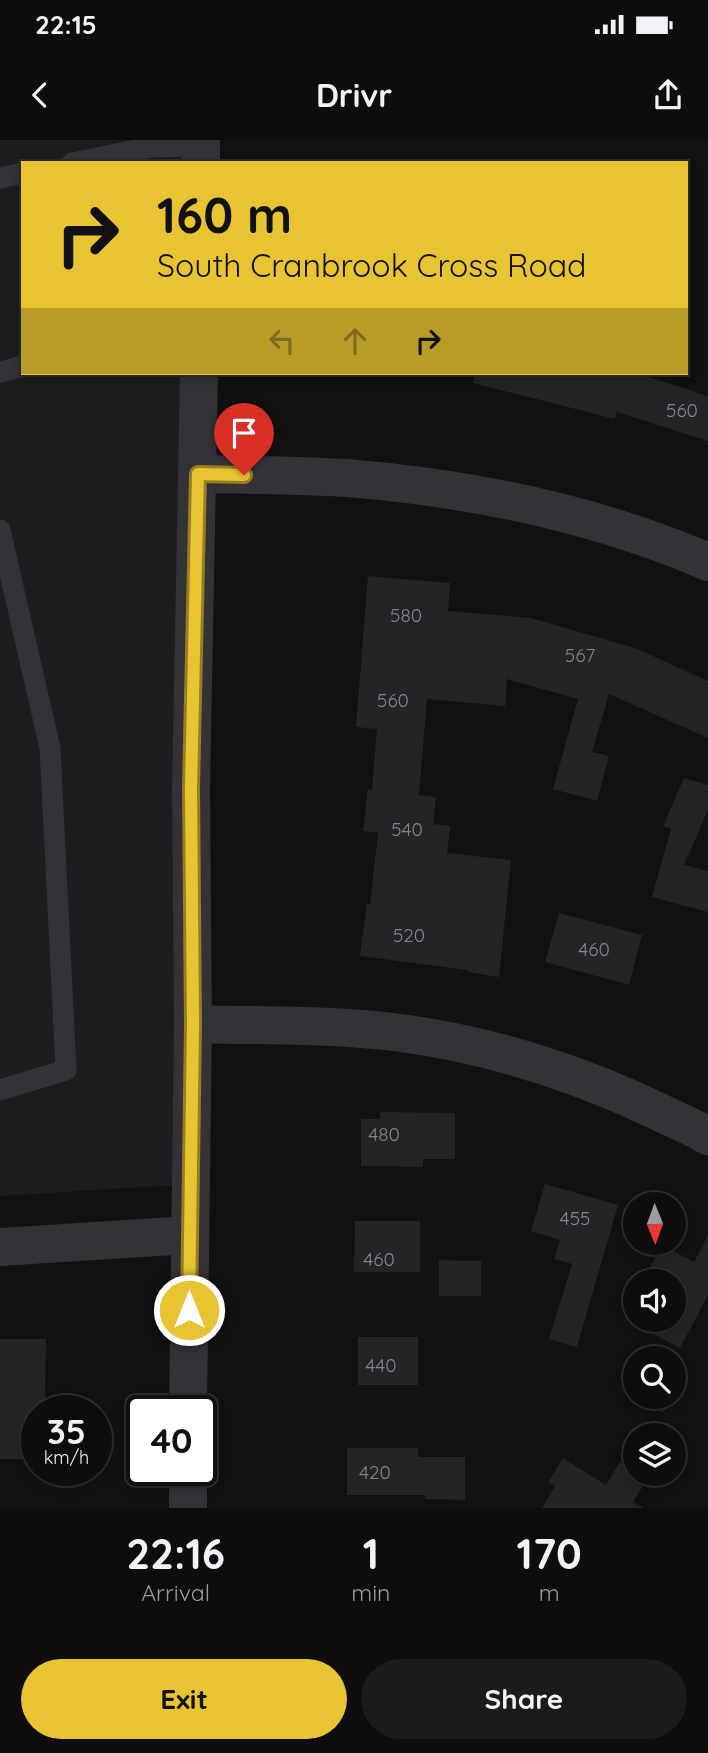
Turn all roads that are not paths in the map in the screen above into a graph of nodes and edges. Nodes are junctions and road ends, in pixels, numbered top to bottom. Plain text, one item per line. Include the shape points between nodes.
1 (201, 150) edge
2 (82, 161) edge
3 (21, 173) edge
4 (0, 178) edge
5 (21, 367) edge
6 (0, 372) edge
7 (199, 375) edge
8 (198, 474) junction
9 (0, 530) edge
10 (708, 562) edge
11 (193, 1024) junction
12 (0, 1090) edge
13 (708, 1136) edge
14 (189, 1236) junction
15 (0, 1247) edge
16 (188, 1395) edge
17 (188, 1486) edge
18 (188, 1508) edge

1 - 2 lane via 151,147
3 - 4 lane
5 - 6 lane
7 - 8 street
8 - 10 street via 345,478 443,489 593,521
8 - 11 street via 191,788
9 - 12 lane via 50,748 66,1070
11 - 13 street via 344,1028 456,1043 575,1075
11 - 14 street
14 - 15 street
14 - 16 street
17 - 18 street

